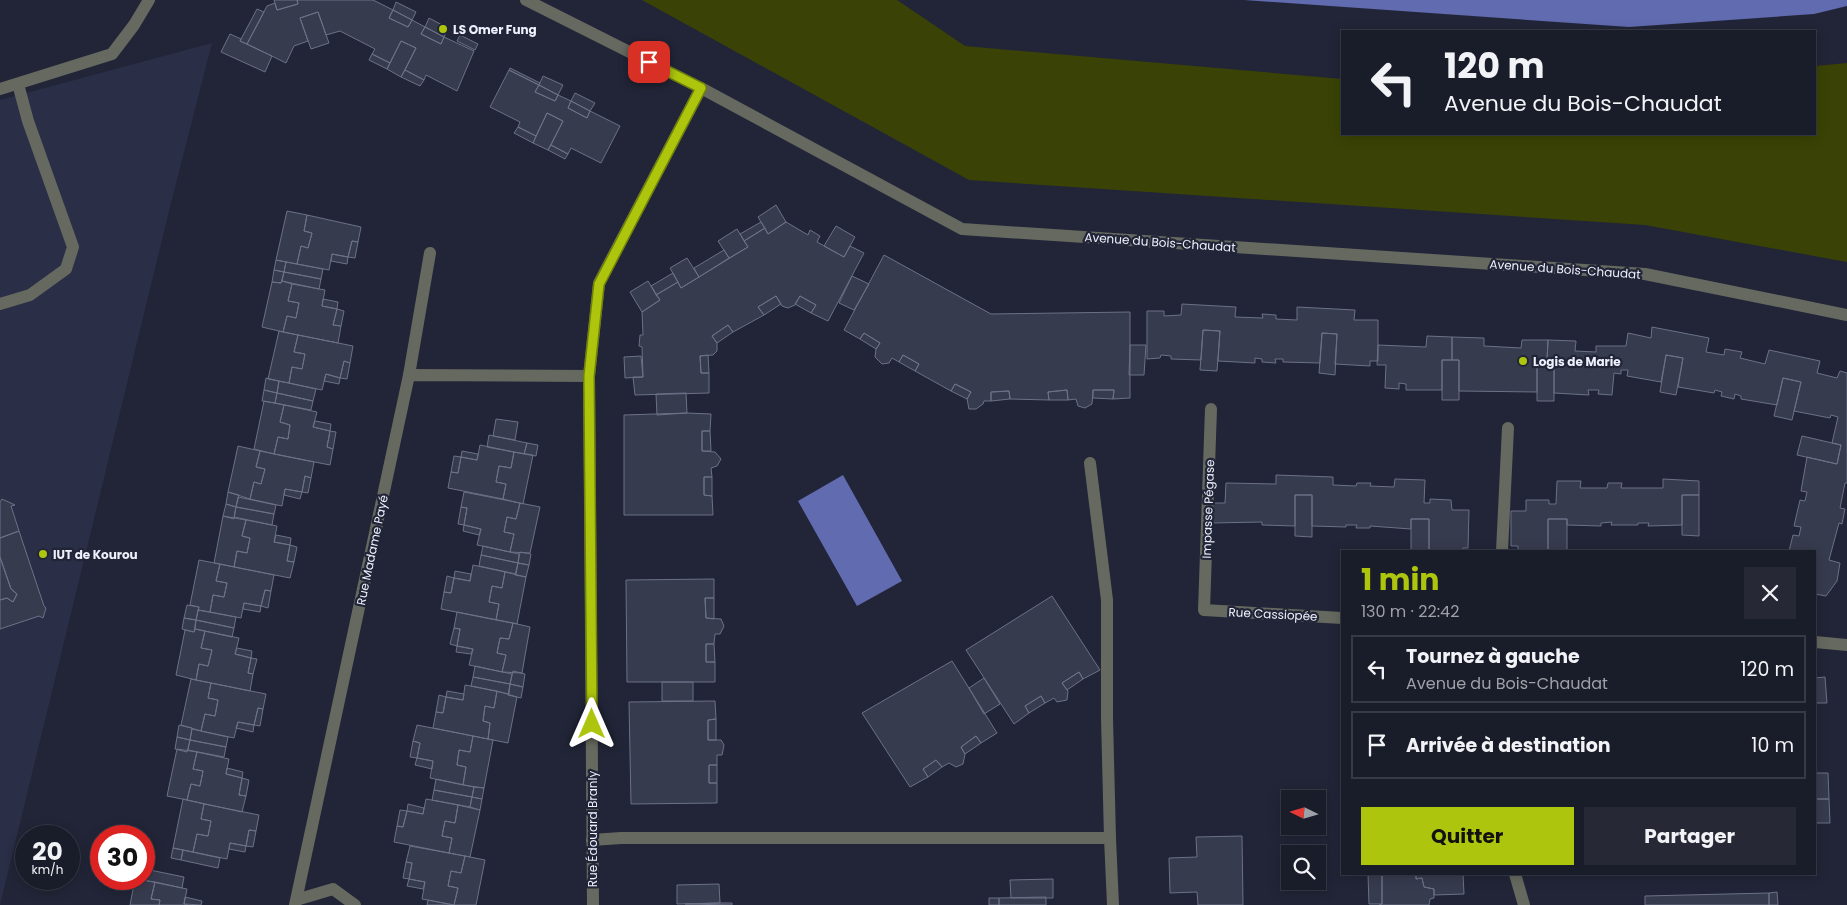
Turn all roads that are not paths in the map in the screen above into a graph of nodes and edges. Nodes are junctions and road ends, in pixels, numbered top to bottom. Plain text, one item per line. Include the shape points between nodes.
1 (149, 0) edge
2 (526, 0) edge
3 (18, 84) junction
4 (701, 88) junction
5 (0, 89) edge
6 (430, 253) dead end
7 (0, 304) edge
8 (1847, 314) edge
9 (409, 375) junction
10 (589, 376) junction
11 (1211, 409) dead end
12 (1508, 428) dead end
13 (1090, 463) dead end
14 (1502, 550) edge
15 (1204, 610) joint
16 (1341, 618) edge
17 (1816, 642) edge
18 (1847, 645) edge
19 (1110, 838) junction
20 (592, 840) junction
21 (1515, 875) edge
22 (295, 902) edge
23 (355, 905) edge
24 (593, 905) edge
25 (1113, 905) edge
26 (1524, 905) edge

1 - 3 street via 112,54
2 - 4 street, Avenue du Bois-Chaudat
3 - 5 street
3 - 7 street via 72,247 66,269 30,295
4 - 8 street, Avenue du Bois-Chaudat via 962,228 1646,274
4 - 10 street, Rue Édouard Branly via 599,284
6 - 9 street, Rue Madame Payé
9 - 10 street
9 - 22 street, Rue Madame Payé
10 - 20 street, Rue Édouard Branly
11 - 15 street, Impasse Pégase
12 - 14 street
13 - 19 street via 1107,600
15 - 16 street, Rue Cassiopée
17 - 18 street
19 - 20 street
19 - 25 street
20 - 24 street, Rue Édouard Branly
21 - 26 street
22 - 23 street, Rue Madame Payé via 333,889

